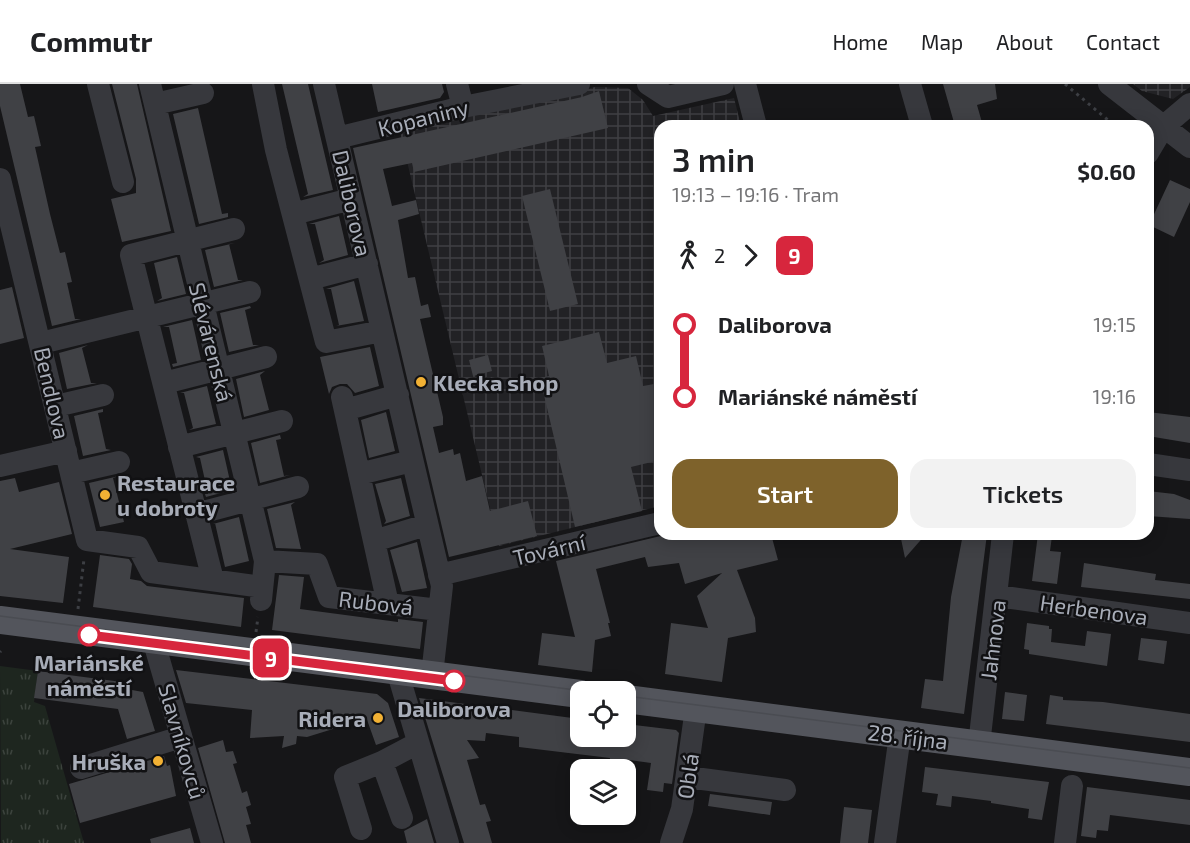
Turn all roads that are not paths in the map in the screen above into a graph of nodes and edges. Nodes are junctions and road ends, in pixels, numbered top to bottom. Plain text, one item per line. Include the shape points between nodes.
1 (99, 84) edge
2 (263, 84) edge
3 (324, 84) edge
4 (457, 84) edge
5 (579, 84) edge
6 (648, 84) edge
7 (723, 84) edge
8 (745, 84) edge
9 (910, 84) edge
10 (1109, 84) edge
11 (203, 93) dead end
12 (152, 94) edge
13 (1190, 104) edge
14 (463, 107) junction
15 (754, 120) edge
16 (920, 120) edge
17 (1164, 126) junction
18 (337, 138) junction
19 (1154, 143) edge
20 (1190, 147) edge
21 (0, 178) edge
22 (123, 182) dead end
23 (351, 198) junction
24 (293, 214) junction
25 (234, 229) dead end
26 (187, 241) junction
27 (367, 264) junction
28 (310, 279) junction
29 (250, 292) dead end
30 (203, 304) junction
31 (147, 317) junction
32 (382, 331) junction
33 (41, 343) junction
34 (267, 357) dead end
35 (219, 369) junction
36 (164, 383) junction
37 (103, 395) dead end
38 (398, 395) junction
39 (56, 406) junction
40 (282, 421) dead end
41 (235, 434) junction
42 (179, 447) junction
43 (412, 461) junction
44 (69, 462) junction
45 (119, 462) dead end
46 (1154, 465) edge
47 (0, 466) edge
48 (1190, 470) edge
49 (359, 474) junction
50 (298, 487) dead end
51 (250, 500) junction
52 (196, 514) junction
53 (654, 524) edge
54 (426, 525) junction
55 (1002, 540) edge
56 (374, 541) junction
57 (265, 561) junction
58 (439, 575) junction
59 (213, 580) junction
60 (997, 596) junction
61 (388, 604) junction
62 (439, 610) junction
63 (0, 620) edge
64 (1190, 623) edge
65 (153, 639) junction
66 (397, 670) junction
67 (432, 675) junction
68 (570, 693) edge
69 (636, 700) edge
70 (696, 708) junction
71 (900, 735) junction
72 (181, 737) junction
73 (418, 743) junction
74 (979, 745) junction
75 (382, 762) junction
76 (81, 768) dead end
77 (1190, 772) edge
78 (687, 777) junction
79 (1072, 786) dead end
80 (785, 790) dead end
81 (402, 818) dead end
82 (361, 829) dead end
83 (212, 843) edge
84 (448, 843) edge
85 (671, 843) edge
86 (885, 843) edge
87 (1065, 843) edge

1 - 22 street
2 - 24 street
3 - 18 street, Daliborova
4 - 14 street
5 - 14 street, Kopaniny
6 - 7 street via 668,97
8 - 15 street
9 - 16 street
10 - 17 street
11 - 12 street
12 - 26 street, Slévárenská
13 - 17 street
14 - 18 street, Kopaniny
17 - 19 street
17 - 20 street
18 - 23 street, Daliborova
21 - 33 street, Bendlova
23 - 24 street
23 - 27 street, Daliborova
24 - 28 street
25 - 26 street
26 - 30 street, Slévárenská
26 - 31 street via 131,255
27 - 28 street
27 - 32 street, Daliborova
28 - 32 street via 326,342
29 - 30 street
30 - 31 street
30 - 35 street, Slévárenská
31 - 33 street
31 - 36 street
32 - 38 street, Daliborova
33 - 39 street, Bendlova
34 - 35 street
35 - 36 street
35 - 41 street, Slévárenská
36 - 42 street
37 - 39 street
38 - 43 street, Daliborova
38 - 49 street via 344,404
39 - 44 street, Bendlova
40 - 41 street
41 - 42 street
41 - 51 street, Slévárenská
42 - 52 street
43 - 49 street
43 - 54 street, Daliborova
44 - 45 street
44 - 47 street
44 - 59 street, Bendlova via 87,540 138,547 152,572
46 - 48 street
49 - 56 street
50 - 51 street
51 - 52 street
51 - 57 street, Slévárenská
52 - 59 street
53 - 58 street, Tovární
54 - 56 street
54 - 58 street, Daliborova
55 - 60 street, Jahnova
56 - 61 street
57 - 59 street, Slévárenská via 261,594
57 - 61 street, Rubová via 317,564 329,597
58 - 62 street, Daliborova
60 - 64 street, Herbenova
60 - 74 street, Jahnova
61 - 62 street, Rubová
62 - 67 street, Daliborova
63 - 65 main road
65 - 66 main road
65 - 72 street, Slavníkovců
66 - 67 main road
66 - 73 street
67 - 68 main road
69 - 70 main road, 28. října
70 - 71 main road, 28. října
70 - 78 street, Oblá
71 - 74 main road, 28. října
71 - 86 street
72 - 76 street
72 - 83 street, Slavníkovců
73 - 75 street
73 - 84 street
74 - 77 main road, 28. října
75 - 81 street
75 - 82 street via 345,777
78 - 80 street
78 - 85 street, Oblá
79 - 87 street

